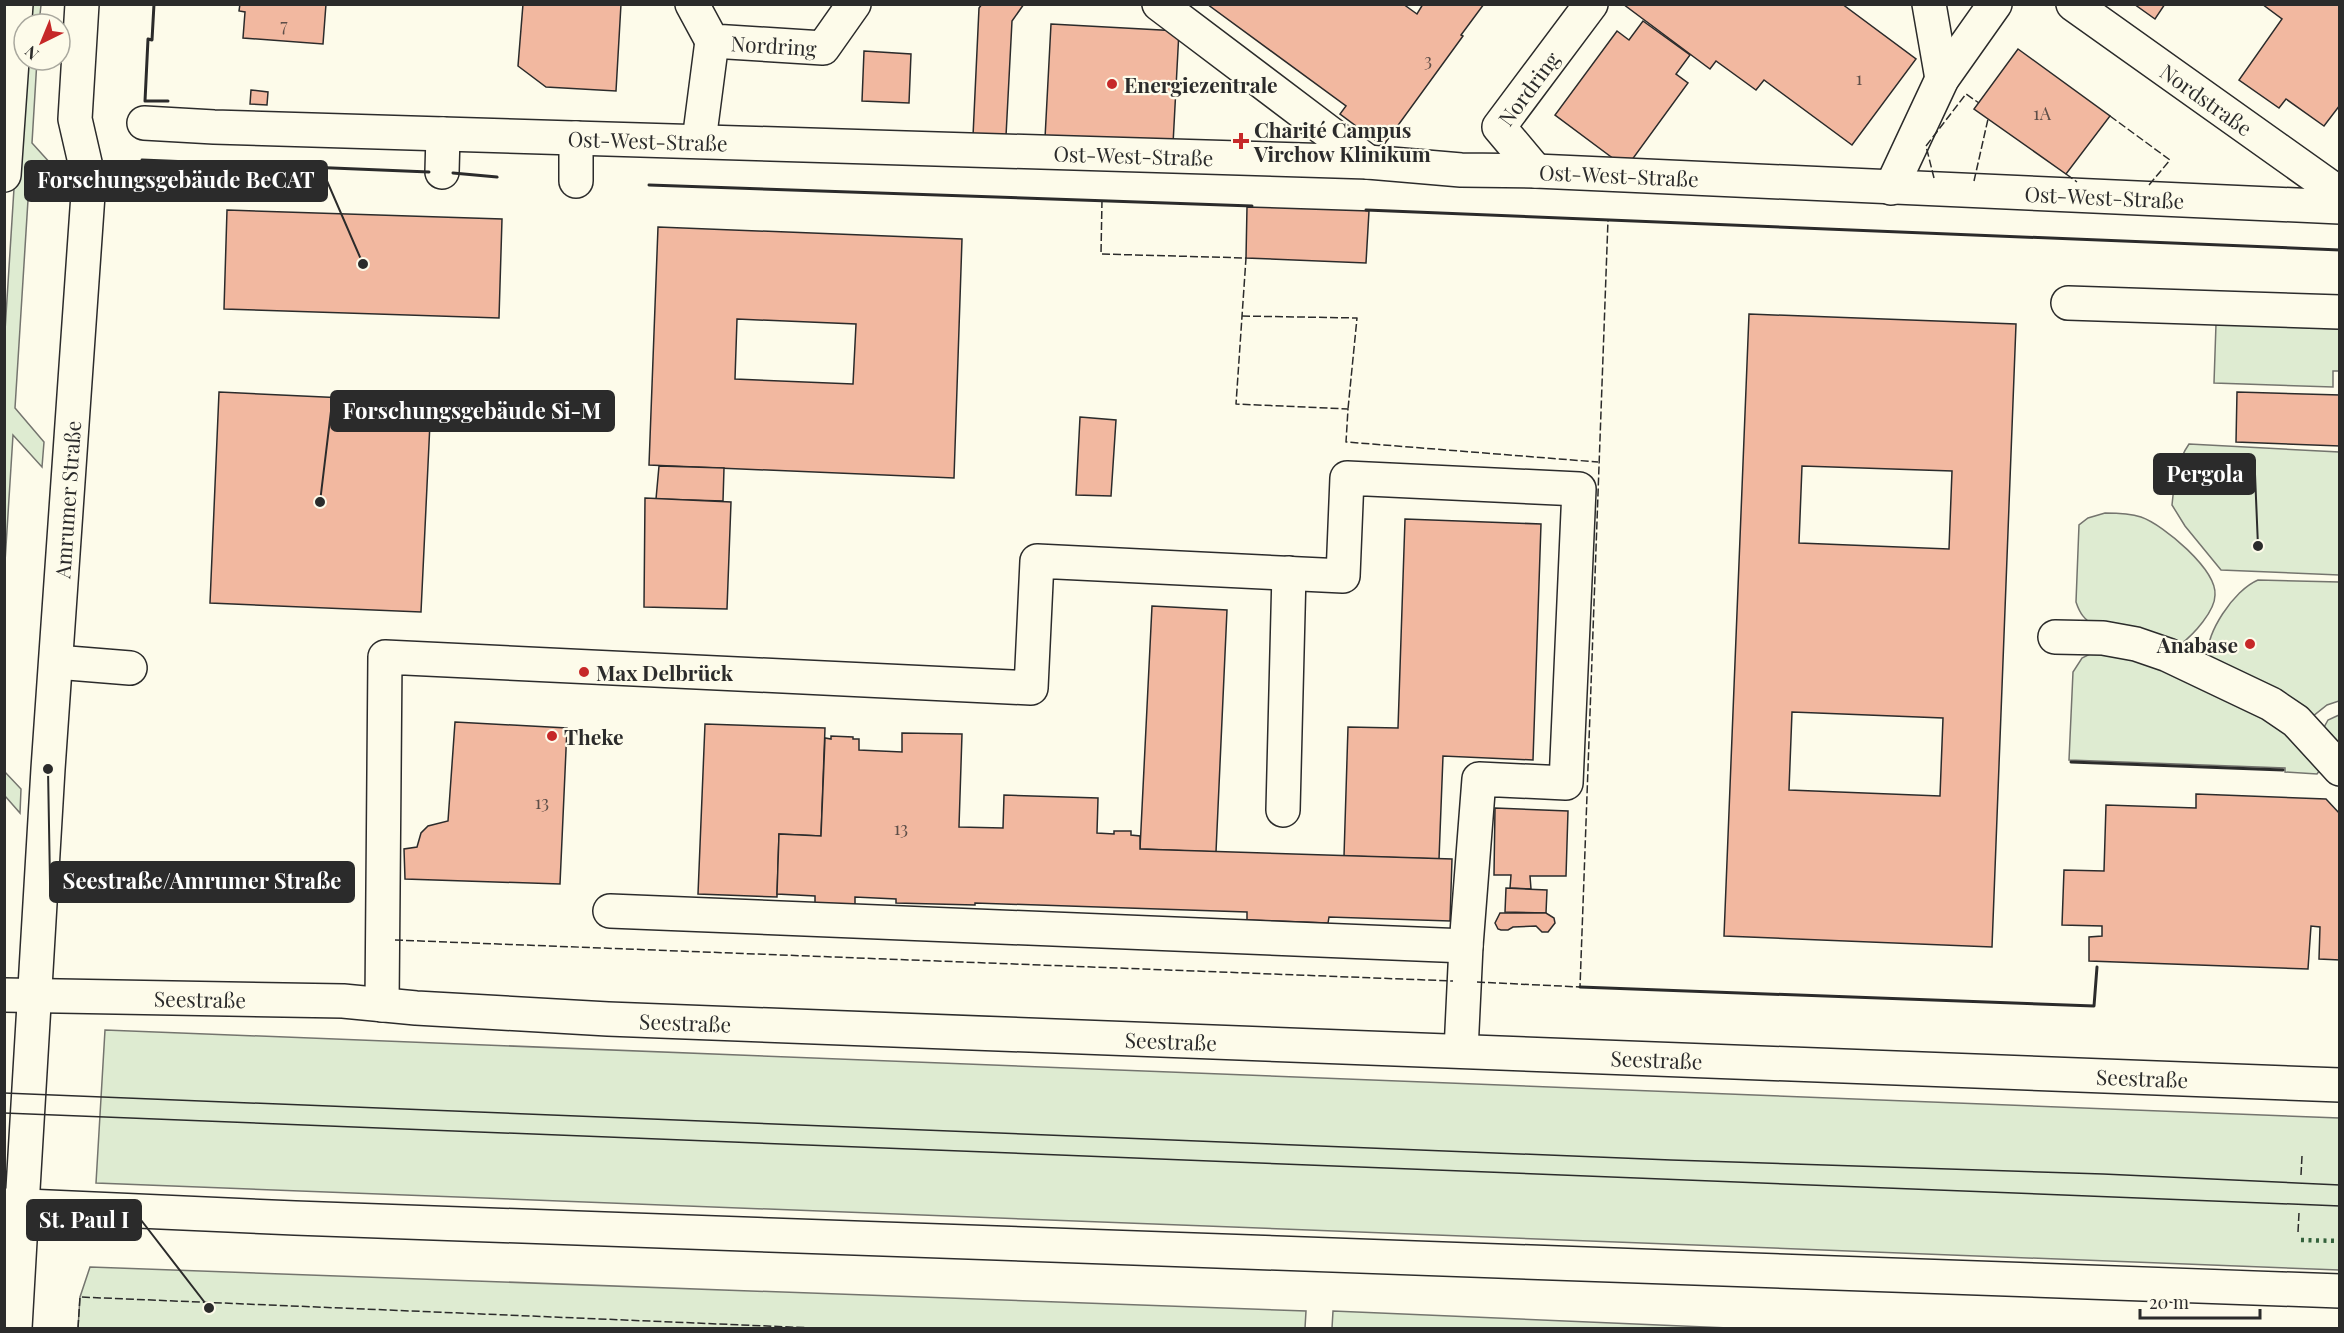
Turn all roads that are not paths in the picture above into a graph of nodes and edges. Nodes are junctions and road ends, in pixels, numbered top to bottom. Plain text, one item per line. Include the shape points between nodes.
1 (16, 4) edge
2 (82, 4) edge
3 (692, 4) edge
4 (854, 4) edge
5 (1159, 4) edge
6 (1591, 4) edge
7 (1929, 4) edge
8 (1995, 4) edge
9 (2073, 4) edge
10 (712, 41) junction
11 (1942, 79) junction
12 (144, 123) dead end
13 (1499, 127) junction
14 (443, 134) junction
15 (576, 138) junction
16 (699, 141) junction
17 (1368, 162) junction
18 (1461, 170) junction
19 (1536, 171) junction
20 (442, 172) dead end
21 (4, 176) edge
22 (576, 180) dead end
23 (1891, 188) junction
24 (2340, 194) edge
25 (2340, 207) edge
26 (2068, 303) dead end
27 (2340, 312) edge
28 (1289, 573) junction
29 (2055, 637) dead end
30 (56, 662) junction
31 (130, 668) dead end
32 (2340, 769) edge
33 (1283, 810) dead end
34 (610, 911) dead end
35 (1466, 946) junction
36 (20, 995) edge
37 (382, 1005) junction
38 (1461, 1051) junction
39 (2340, 1085) edge
40 (13, 1205) edge
41 (2340, 1291) edge
42 (15, 1329) edge

1 - 21 main road
2 - 30 main road, Amrumer Straße via 75,119 89,180
3 - 10 main road, Nordring
4 - 10 main road, Nordring via 823,48
5 - 17 main road
6 - 13 main road, Nordring
7 - 11 main road
8 - 11 main road
9 - 24 main road, Nordstraße
10 - 16 main road
11 - 23 main road
12 - 14 main road, Ost-West-Straße
13 - 18 main road
13 - 19 main road, Nordring
14 - 15 main road, Ost-West-Straße
14 - 20 main road
15 - 16 main road, Ost-West-Straße
15 - 22 main road
16 - 17 main road, Ost-West-Straße
17 - 18 main road, Ost-West-Straße
18 - 19 main road, Ost-West-Straße
19 - 23 main road, Ost-West-Straße
23 - 25 main road, Ost-West-Straße
26 - 27 main road
28 - 33 main road
28 - 35 main road via 1343,576 1347,478 1579,489 1566,783 1479,779
28 - 37 main road via 1037,561 1031,687 385,657
29 - 32 main road via 2103,638 2168,655 2271,704 2296,721
30 - 31 main road
30 - 36 main road, Amrumer Straße
34 - 35 main road
35 - 38 main road
36 - 37 main road, Seestraße
36 - 40 main road, Amrumer Straße
37 - 38 main road, Seestraße via 608,1019
38 - 39 main road, Seestraße
40 - 41 main road
40 - 42 main road, Amrumer Straße

